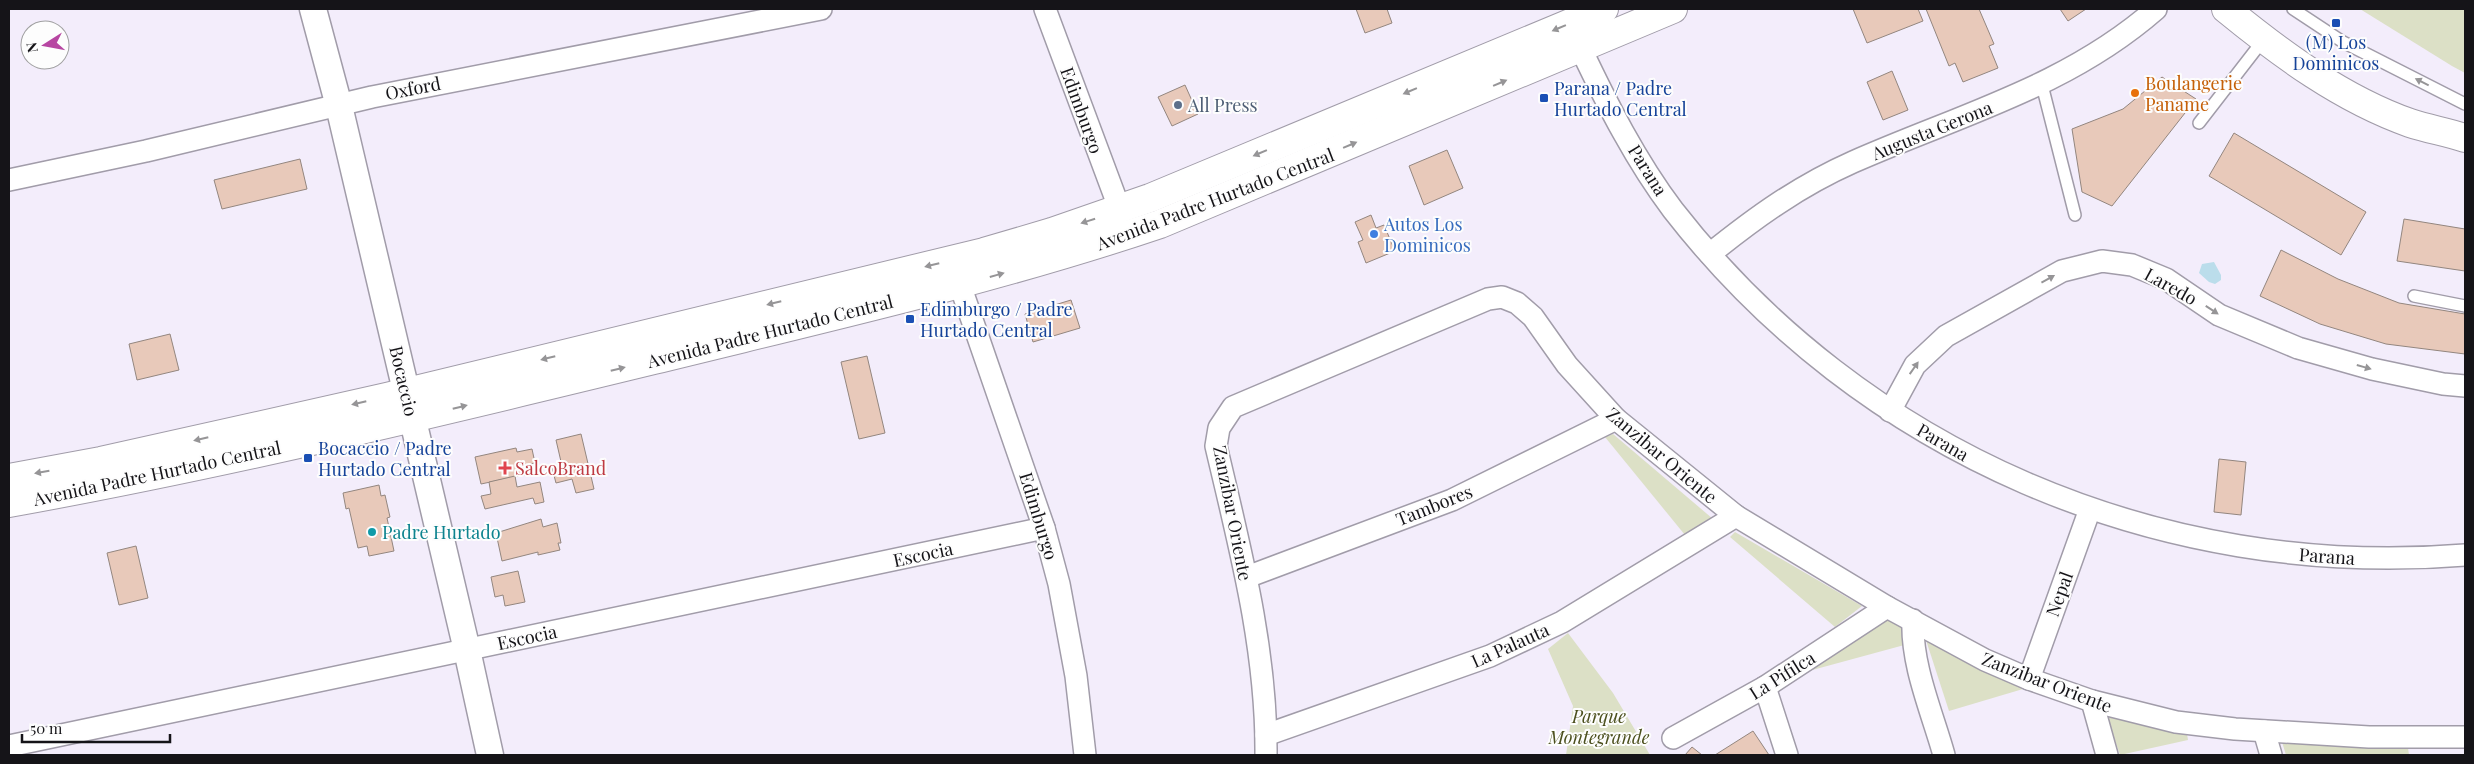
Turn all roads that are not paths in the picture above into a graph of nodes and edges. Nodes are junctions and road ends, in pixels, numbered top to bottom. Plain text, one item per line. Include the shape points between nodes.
1 (313, 9) edge
2 (821, 9) edge
3 (1045, 9) edge
4 (1604, 9) edge
5 (1673, 9) edge
6 (2156, 9) edge
7 (2226, 9) edge
8 (2294, 9) edge
9 (2264, 40) junction
10 (1581, 49) junction
11 (2042, 85) junction
12 (2465, 104) edge
13 (339, 106) junction
14 (2199, 123) dead end
15 (2462, 135) edge
16 (9, 180) edge
17 (1120, 210) junction
18 (2075, 215) dead end
19 (1710, 254) junction
20 (960, 285) junction
21 (2414, 296) dead end
22 (2465, 306) edge
23 (2465, 386) edge
24 (407, 392) junction
25 (1890, 410) junction
26 (413, 418) junction
27 (1616, 419) junction
28 (9, 478) edge
29 (9, 503) edge
30 (2090, 509) junction
31 (1736, 516) junction
32 (1044, 528) junction
33 (2465, 555) edge
34 (1247, 577) junction
35 (1887, 607) junction
36 (1913, 620) junction
37 (467, 650) junction
38 (2029, 679) junction
39 (1765, 687) junction
40 (2092, 701) junction
41 (2264, 731) junction
42 (2465, 737) edge
43 (1673, 738) dead end
44 (1266, 745) edge
45 (9, 746) edge
46 (2426, 747) edge
47 (490, 755) edge
48 (1085, 755) edge
49 (1787, 755) edge
50 (1944, 755) edge
51 (2107, 755) edge
52 (2271, 755) edge

1 - 13 street, Bocaccio
2 - 13 street, Oxford via 372,96
3 - 17 street, Edimburgo
4 -> 17 main road, Avenida Padre Hurtado Central
5 - 10 main road, Avenida Padre Hurtado Central
6 - 11 street, Augusta Gerona via 2110,46
7 - 9 main road
12 -> 8 lane via 2343,42
9 - 14 lane
9 - 15 main road via 2357,99 2410,122
10 - 19 street, Parana via 1643,165 1672,208
20 -> 10 main road, Avenida Padre Hurtado Central via 1160,224
11 - 18 lane
11 - 19 street, Augusta Gerona via 1852,163 1793,193 1761,213
13 - 16 street, Oxford
13 - 24 street, Bocaccio
17 -> 24 main road, Avenida Padre Hurtado Central via 984,252
19 - 25 street, Parana via 1806,348
26 -> 20 main road, Avenida Padre Hurtado Central
20 - 32 street, Edimburgo
21 - 22 lane
25 -> 23 street, Laredo via 1915,365 1946,336 2062,271 2102,261 2132,266 2166,280 2219,315 2298,348 2372,369
24 - 26 street, Bocaccio
24 -> 28 main road, Avenida Padre Hurtado Central via 101,461
25 - 30 street, Parana via 1967,456
26 - 29 main road, Avenida Padre Hurtado Central via 146,478
26 - 37 street, Bocaccio
27 - 31 street, Zanzibar Oriente
27 - 34 street, Tambores via 1452,500
27 - 34 street, Zanzibar Oriente via 1566,365 1533,317 1517,303 1502,297 1488,299 1359,353 1233,407 1219,428 1216,446
30 - 33 street, Parana via 2186,537 2284,554 2384,559
30 - 38 street, Nepal
31 - 35 street, Zanzibar Oriente
31 - 44 street, La Palauta via 1562,622 1498,653
32 - 37 street, Escocia
32 - 48 street, Edimburgo via 1059,584 1076,676
34 - 44 street, Zanzibar Oriente via 1259,654
35 - 36 street, Zanzibar Oriente
35 - 39 street, La Pifilca
36 - 38 street, Zanzibar Oriente via 1985,660
36 - 50 street via 1916,659
37 - 45 street, Escocia
37 - 47 street, Bocaccio
38 - 40 street, Zanzibar Oriente
39 - 43 street, La Pifilca
39 - 49 street
40 - 41 street, Zanzibar Oriente via 2176,722
40 - 51 street
41 - 46 street, Zanzibar Oriente
41 - 52 street
42 - 46 street, Zanzibar Oriente

